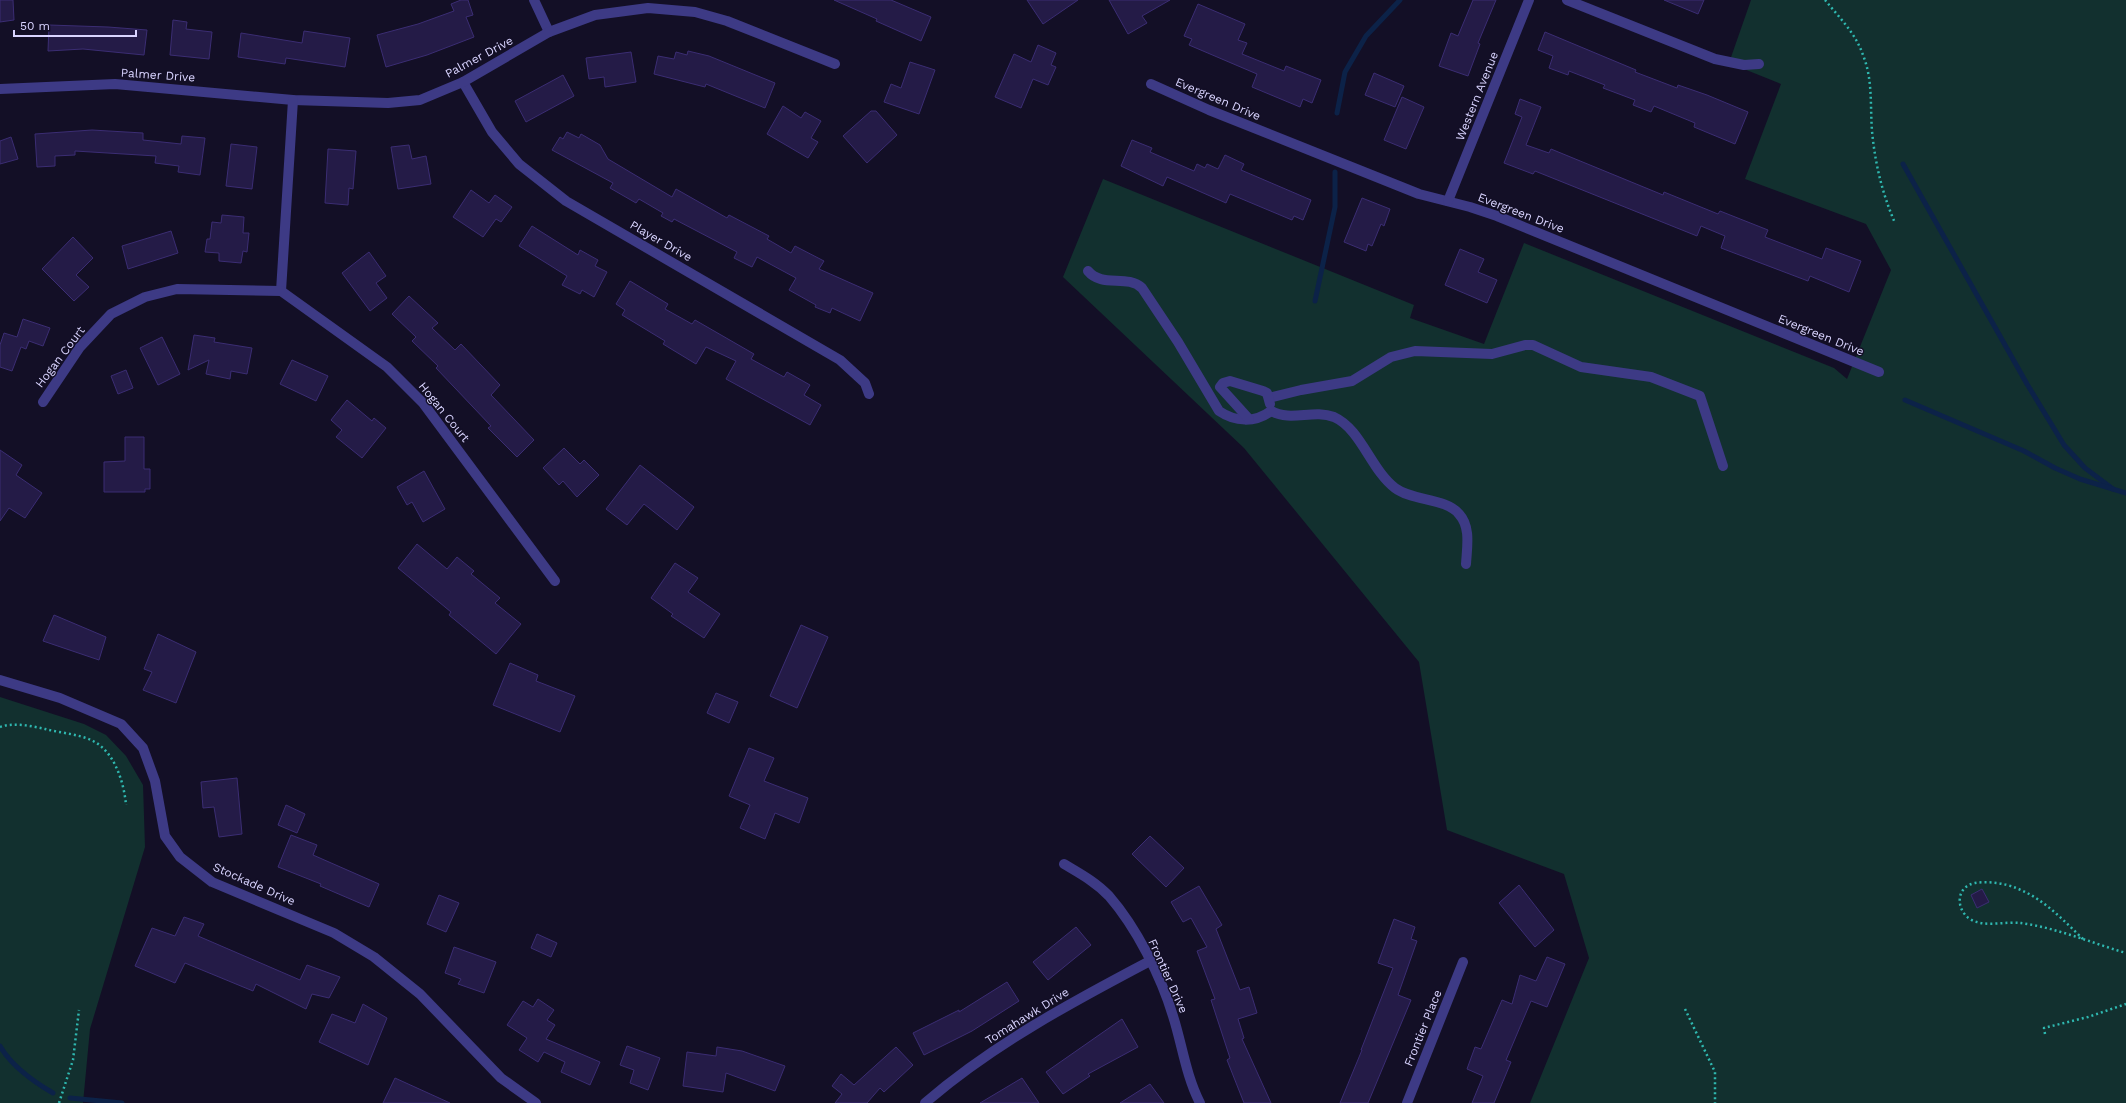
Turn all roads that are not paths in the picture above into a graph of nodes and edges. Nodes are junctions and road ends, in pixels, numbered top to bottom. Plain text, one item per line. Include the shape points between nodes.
1 (534, 0) edge
2 (1529, 0) edge
3 (1567, 0) edge
4 (549, 32) junction
5 (835, 64) dead end
6 (1759, 64) dead end
7 (464, 82) junction
8 (1151, 84) dead end
9 (0, 89) edge
10 (293, 100) junction
11 (1448, 201) junction
12 (1088, 271) dead end
13 (280, 291) junction
14 (1879, 372) dead end
15 (869, 394) dead end
16 (1269, 398) junction
17 (43, 402) dead end
18 (1271, 412) junction
19 (1250, 419) junction
20 (1723, 466) dead end
21 (1466, 564) dead end
22 (555, 581) dead end
23 (0, 680) edge
24 (1064, 864) dead end
25 (1150, 961) junction
26 (1463, 962) dead end
27 (536, 1103) edge
28 (925, 1103) edge
29 (1200, 1103) edge
30 (1407, 1103) edge

1 - 4 street
2 - 11 street, Western Avenue
3 - 6 street via 1715,59 1744,65
4 - 5 street, Palmer Drive via 595,15 648,8 695,12 727,21
4 - 7 street, Palmer Drive
7 - 10 street, Palmer Drive via 420,100 388,104
7 - 15 street, Player Drive via 492,132 519,164 566,201 840,360 864,383
8 - 11 street, Evergreen Drive via 1209,110 1419,194
9 - 10 street, Palmer Drive via 115,84
10 - 13 street
11 - 14 street, Evergreen Drive via 1497,216
12 - 19 street via 1096,278 1134,283 1142,288 1219,410 1234,418
13 - 17 street, Hogan Court via 177,289 145,297 111,314 80,347
13 - 22 street, Hogan Court via 387,367 423,403
16 - 18 street
16 - 19 street via 1264,390 1230,381 1223,383 1220,387
16 - 20 street via 1352,381 1391,357 1415,351 1492,354 1533,345 1581,367 1651,377 1700,396
18 - 19 street via 1257,420
18 - 21 street via 1283,416 1322,414 1340,420 1354,434 1376,468 1395,489 1458,512 1467,529
23 - 27 street, Stockade Drive via 60,698 122,724 143,748 155,781 165,836 180,857 212,882 334,933 374,957 420,994 501,1078
24 - 25 street, Frontier Drive via 1089,879 1108,895 1128,922
25 - 28 street, Tomahawk Drive via 1059,1010 949,1082
25 - 29 street, Frontier Drive via 1173,1015 1190,1078
26 - 30 street, Frontier Place

